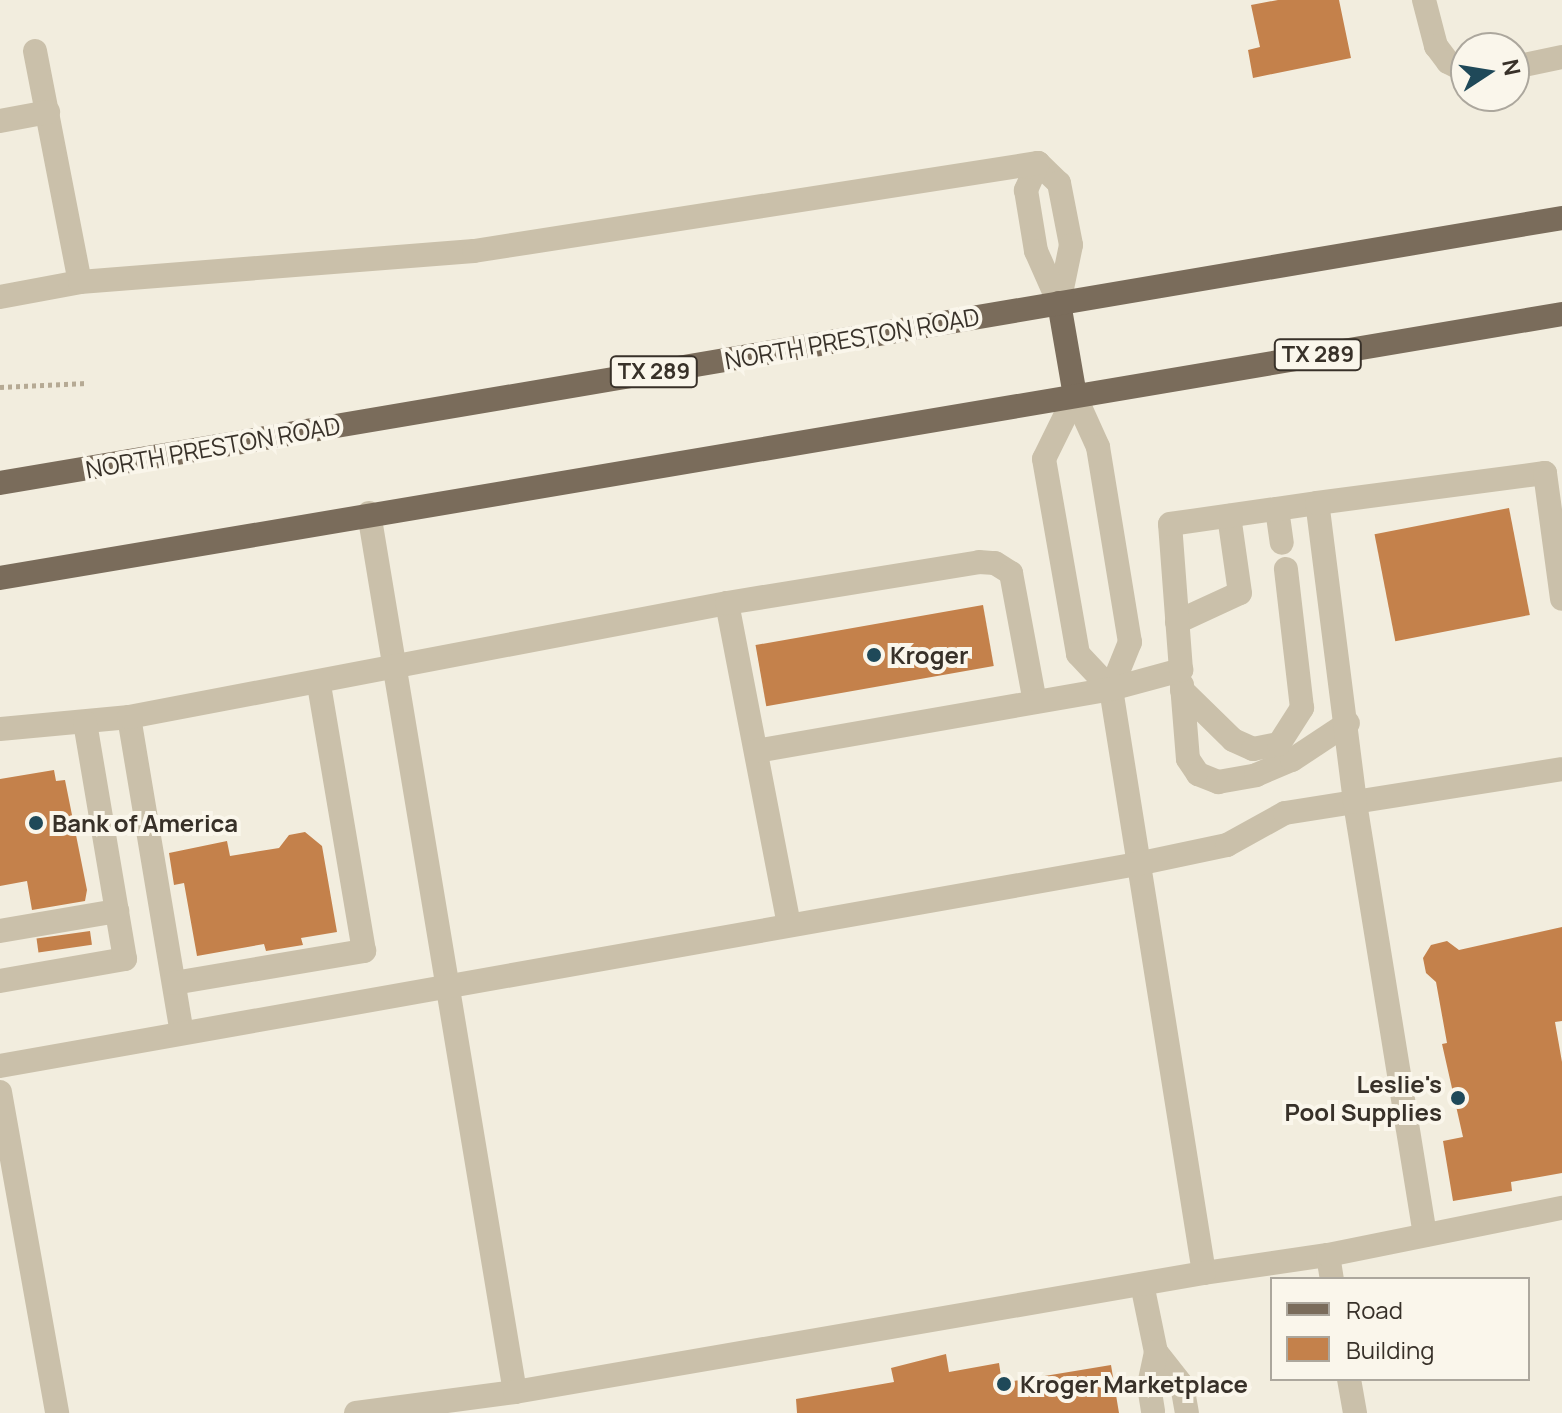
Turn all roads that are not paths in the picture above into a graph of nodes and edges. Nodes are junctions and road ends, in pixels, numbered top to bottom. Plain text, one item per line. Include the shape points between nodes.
1 (1424, 0) edge
2 (35, 51) dead end
3 (1562, 57) edge
4 (1450, 59) edge
5 (1530, 64) edge
6 (48, 112) junction
7 (0, 121) edge
8 (1038, 163) junction
9 (1562, 218) edge
10 (80, 282) junction
11 (0, 297) edge
12 (1059, 303) junction
13 (1562, 314) edge
14 (1075, 396) junction
15 (0, 483) edge
16 (1317, 503) junction
17 (1277, 509) junction
18 (369, 513) junction
19 (1229, 516) junction
20 (1282, 543) dead end
21 (1286, 569) dead end
22 (0, 578) edge
23 (1562, 599) edge
24 (727, 603) junction
25 (1177, 622) junction
26 (394, 667) junction
27 (1182, 680) junction
28 (319, 684) junction
29 (1111, 689) junction
30 (1035, 702) junction
31 (129, 717) junction
32 (85, 722) junction
33 (1348, 723) junction
34 (0, 729) edge
35 (756, 751) junction
36 (1562, 769) edge
37 (1355, 802) junction
38 (1137, 864) junction
39 (117, 911) junction
40 (789, 924) junction
41 (0, 931) edge
42 (0, 981) edge
43 (174, 983) junction
44 (447, 985) junction
45 (182, 1033) junction
46 (0, 1066) edge
47 (0, 1092) edge
48 (1562, 1208) edge
49 (1425, 1235) junction
50 (1330, 1267) edge
51 (1204, 1273) junction
52 (1142, 1284) junction
53 (1156, 1352) junction
54 (1349, 1381) edge
55 (515, 1392) junction
56 (1153, 1411) dead end
57 (57, 1413) edge
58 (356, 1413) edge
59 (1187, 1413) edge
60 (1355, 1413) edge

1 - 4 street via 1436,46
2 - 6 street
3 - 5 street
6 - 7 street
6 - 10 street
8 - 10 street via 474,251
8 - 12 street via 1026,190 1036,251
8 - 12 street via 1059,183 1071,245
9 - 12 main road, NORTH PRESTON ROAD / TX 289
10 - 11 street
12 - 14 main road
12 - 15 main road, NORTH PRESTON ROAD / TX 289
13 - 14 main road, TX 289
14 - 18 main road, TX 289
14 - 29 street via 1098,447 1130,642
14 - 29 street via 1044,459 1078,654
16 - 17 street
16 - 23 street via 1545,473
16 - 33 street
17 - 19 street
17 - 20 street
18 - 22 main road, TX 289
18 - 26 street
19 - 25 street via 1240,593
19 - 25 street via 1170,524
21 - 27 street via 1302,708 1279,744 1253,749 1233,740
24 - 26 street
24 - 30 street via 995,563 1011,573 1017,591
24 - 35 street
25 - 27 street
26 - 28 street
26 - 44 street
27 - 29 street
27 - 33 street via 1188,759 1198,774 1218,782 1256,775 1292,760
28 - 31 street
28 - 43 street via 364,951
29 - 30 street
29 - 38 street
30 - 35 street
31 - 32 street
31 - 43 street
32 - 34 street
32 - 39 street
33 - 37 street
35 - 40 street
36 - 37 street
37 - 38 street via 1285,813 1227,845
37 - 49 street
38 - 40 street
38 - 51 street
39 - 41 street
39 - 42 street via 125,959
40 - 44 street
43 - 45 street
44 - 45 street
44 - 55 street
45 - 46 street
47 - 57 street
48 - 49 street
49 - 50 street
50 - 51 street
51 - 52 street
52 - 53 street
52 - 55 street
53 - 56 street via 1149,1385
53 - 59 street via 1182,1385
54 - 60 street
55 - 58 street

